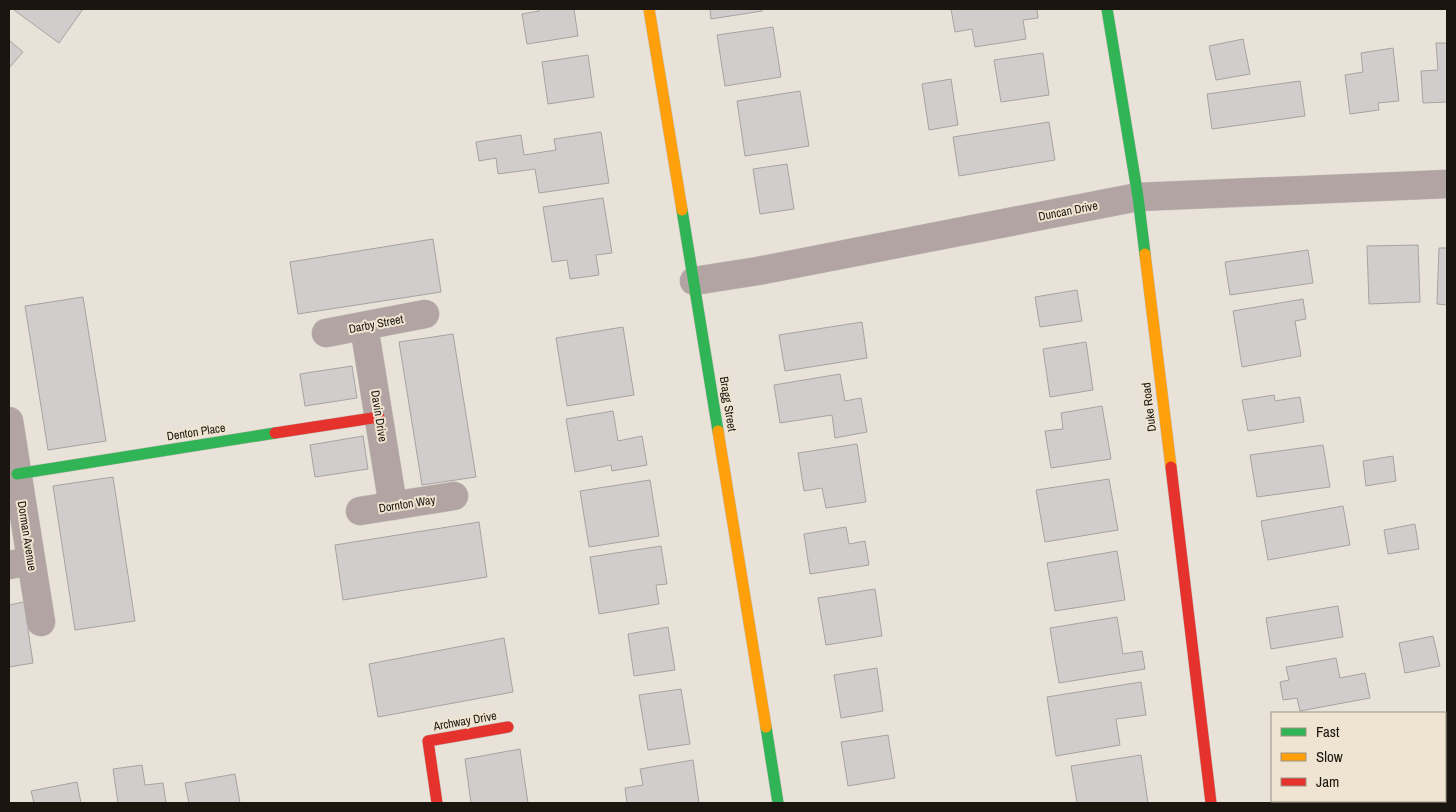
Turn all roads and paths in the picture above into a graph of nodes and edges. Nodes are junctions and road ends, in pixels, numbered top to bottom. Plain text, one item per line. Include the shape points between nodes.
1 (649, 9) edge
2 (1107, 9) edge
3 (1447, 184) edge
4 (1138, 197) junction
5 (694, 281) junction
6 (425, 314) dead end
7 (364, 326) junction
8 (326, 333) dead end
9 (379, 417) junction
10 (9, 421) edge
11 (17, 474) junction
12 (454, 496) dead end
13 (393, 506) junction
14 (360, 511) dead end
15 (20, 563) edge
16 (41, 622) dead end
17 (508, 727) dead end
18 (438, 803) edge
19 (778, 803) edge
20 (1211, 803) edge

1 - 5 street, Bragg Street
2 - 4 street, Duke Road
3 - 4 street, Duncan Drive
4 - 5 street, Duncan Drive
4 - 20 street, Duke Road
5 - 19 street, Bragg Street
6 - 7 street, Darby Street
7 - 8 street, Darby Street
7 - 9 street, Davin Drive
9 - 11 street, Denton Place
9 - 13 street, Davin Drive
10 - 11 street, Dorman Avenue
11 - 15 street, Dorman Avenue
12 - 13 street, Dornton Way
13 - 14 street, Dornton Way
15 - 16 street, Dorman Avenue
17 - 18 street, Archway Drive via 428,741

